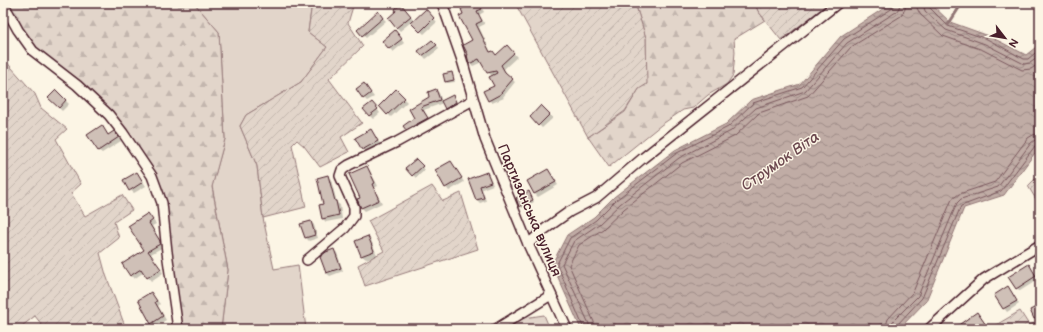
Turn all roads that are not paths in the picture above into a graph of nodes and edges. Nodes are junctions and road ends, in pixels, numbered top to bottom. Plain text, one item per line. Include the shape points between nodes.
1 (3, 3) edge
2 (442, 3) edge
3 (838, 3) edge
4 (473, 100) junction
5 (528, 244) junction
6 (1040, 246) edge
7 (307, 260) dead end
8 (552, 295) junction
9 (178, 329) edge
10 (496, 329) edge
11 (567, 329) edge
12 (929, 329) edge

1 - 9 street via 33,51 77,85 109,115 152,176 162,203
2 - 4 street, Партизанська вулиця
3 - 5 street via 643,158 608,189 569,212
4 - 5 street, Партизанська вулиця via 485,139
4 - 7 street via 342,170 340,176 354,207 354,216 345,228
5 - 8 street, Партизанська вулиця
6 - 12 street via 984,279
8 - 10 street
8 - 11 street, Партизанська вулиця

